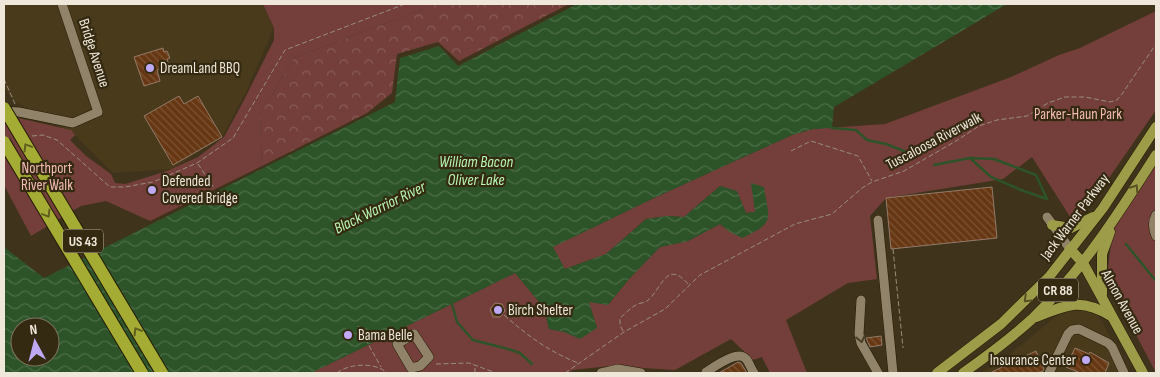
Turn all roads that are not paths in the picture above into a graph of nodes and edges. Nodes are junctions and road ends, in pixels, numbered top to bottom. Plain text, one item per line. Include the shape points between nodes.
1 (62, 4) edge
2 (4, 110) edge
3 (1156, 127) edge
4 (4, 142) edge
5 (1156, 155) edge
6 (1098, 214) junction
7 (1156, 215) edge
8 (878, 220) dead end
9 (1114, 220) junction
10 (1049, 221) joint
11 (1156, 236) edge
12 (1070, 249) junction
13 (1083, 262) junction
14 (861, 300) dead end
15 (1102, 300) junction
16 (1111, 316) junction
17 (1032, 318) junction
18 (895, 371) edge
19 (142, 373) edge
20 (162, 373) edge
21 (601, 373) edge
22 (642, 373) edge
23 (706, 373) edge
24 (754, 373) edge
25 (878, 373) edge
26 (937, 373) edge
27 (963, 373) edge
28 (1049, 373) edge
29 (1124, 373) edge
30 (1143, 373) edge

1 - 2 street, Bridge Avenue via 98,112 73,123
20 -> 2 highway, US 43, bridge
3 - 6 main road, Jack Warner Parkway
4 -> 19 highway, US 43, bridge
9 -> 5 main road, Jack Warner Parkway / CR 88
6 - 10 main road via 1071,228
6 - 12 main road, Jack Warner Parkway
7 - 11 street via 1153,230
8 - 18 street
9 - 13 main road, Jack Warner Parkway / CR 88
9 - 15 main road via 1102,254
10 - 12 street
12 - 13 main road, Almon Avenue
12 -> 26 main road, Jack Warner Parkway via 1049,277 1017,309 984,339
13 - 15 main road, Almon Avenue
13 - 17 main road, Jack Warner Parkway / CR 88
14 -> 25 street via 861,343
15 - 16 main road, Almon Avenue
16 - 17 main road via 1078,304
16 - 30 main road, Almon Avenue
17 - 27 main road, Jack Warner Parkway / CR 88
21 - 22 street via 618,369
23 - 24 street via 735,356 742,356
28 - 29 street via 1068,334 1079,329 1108,343

